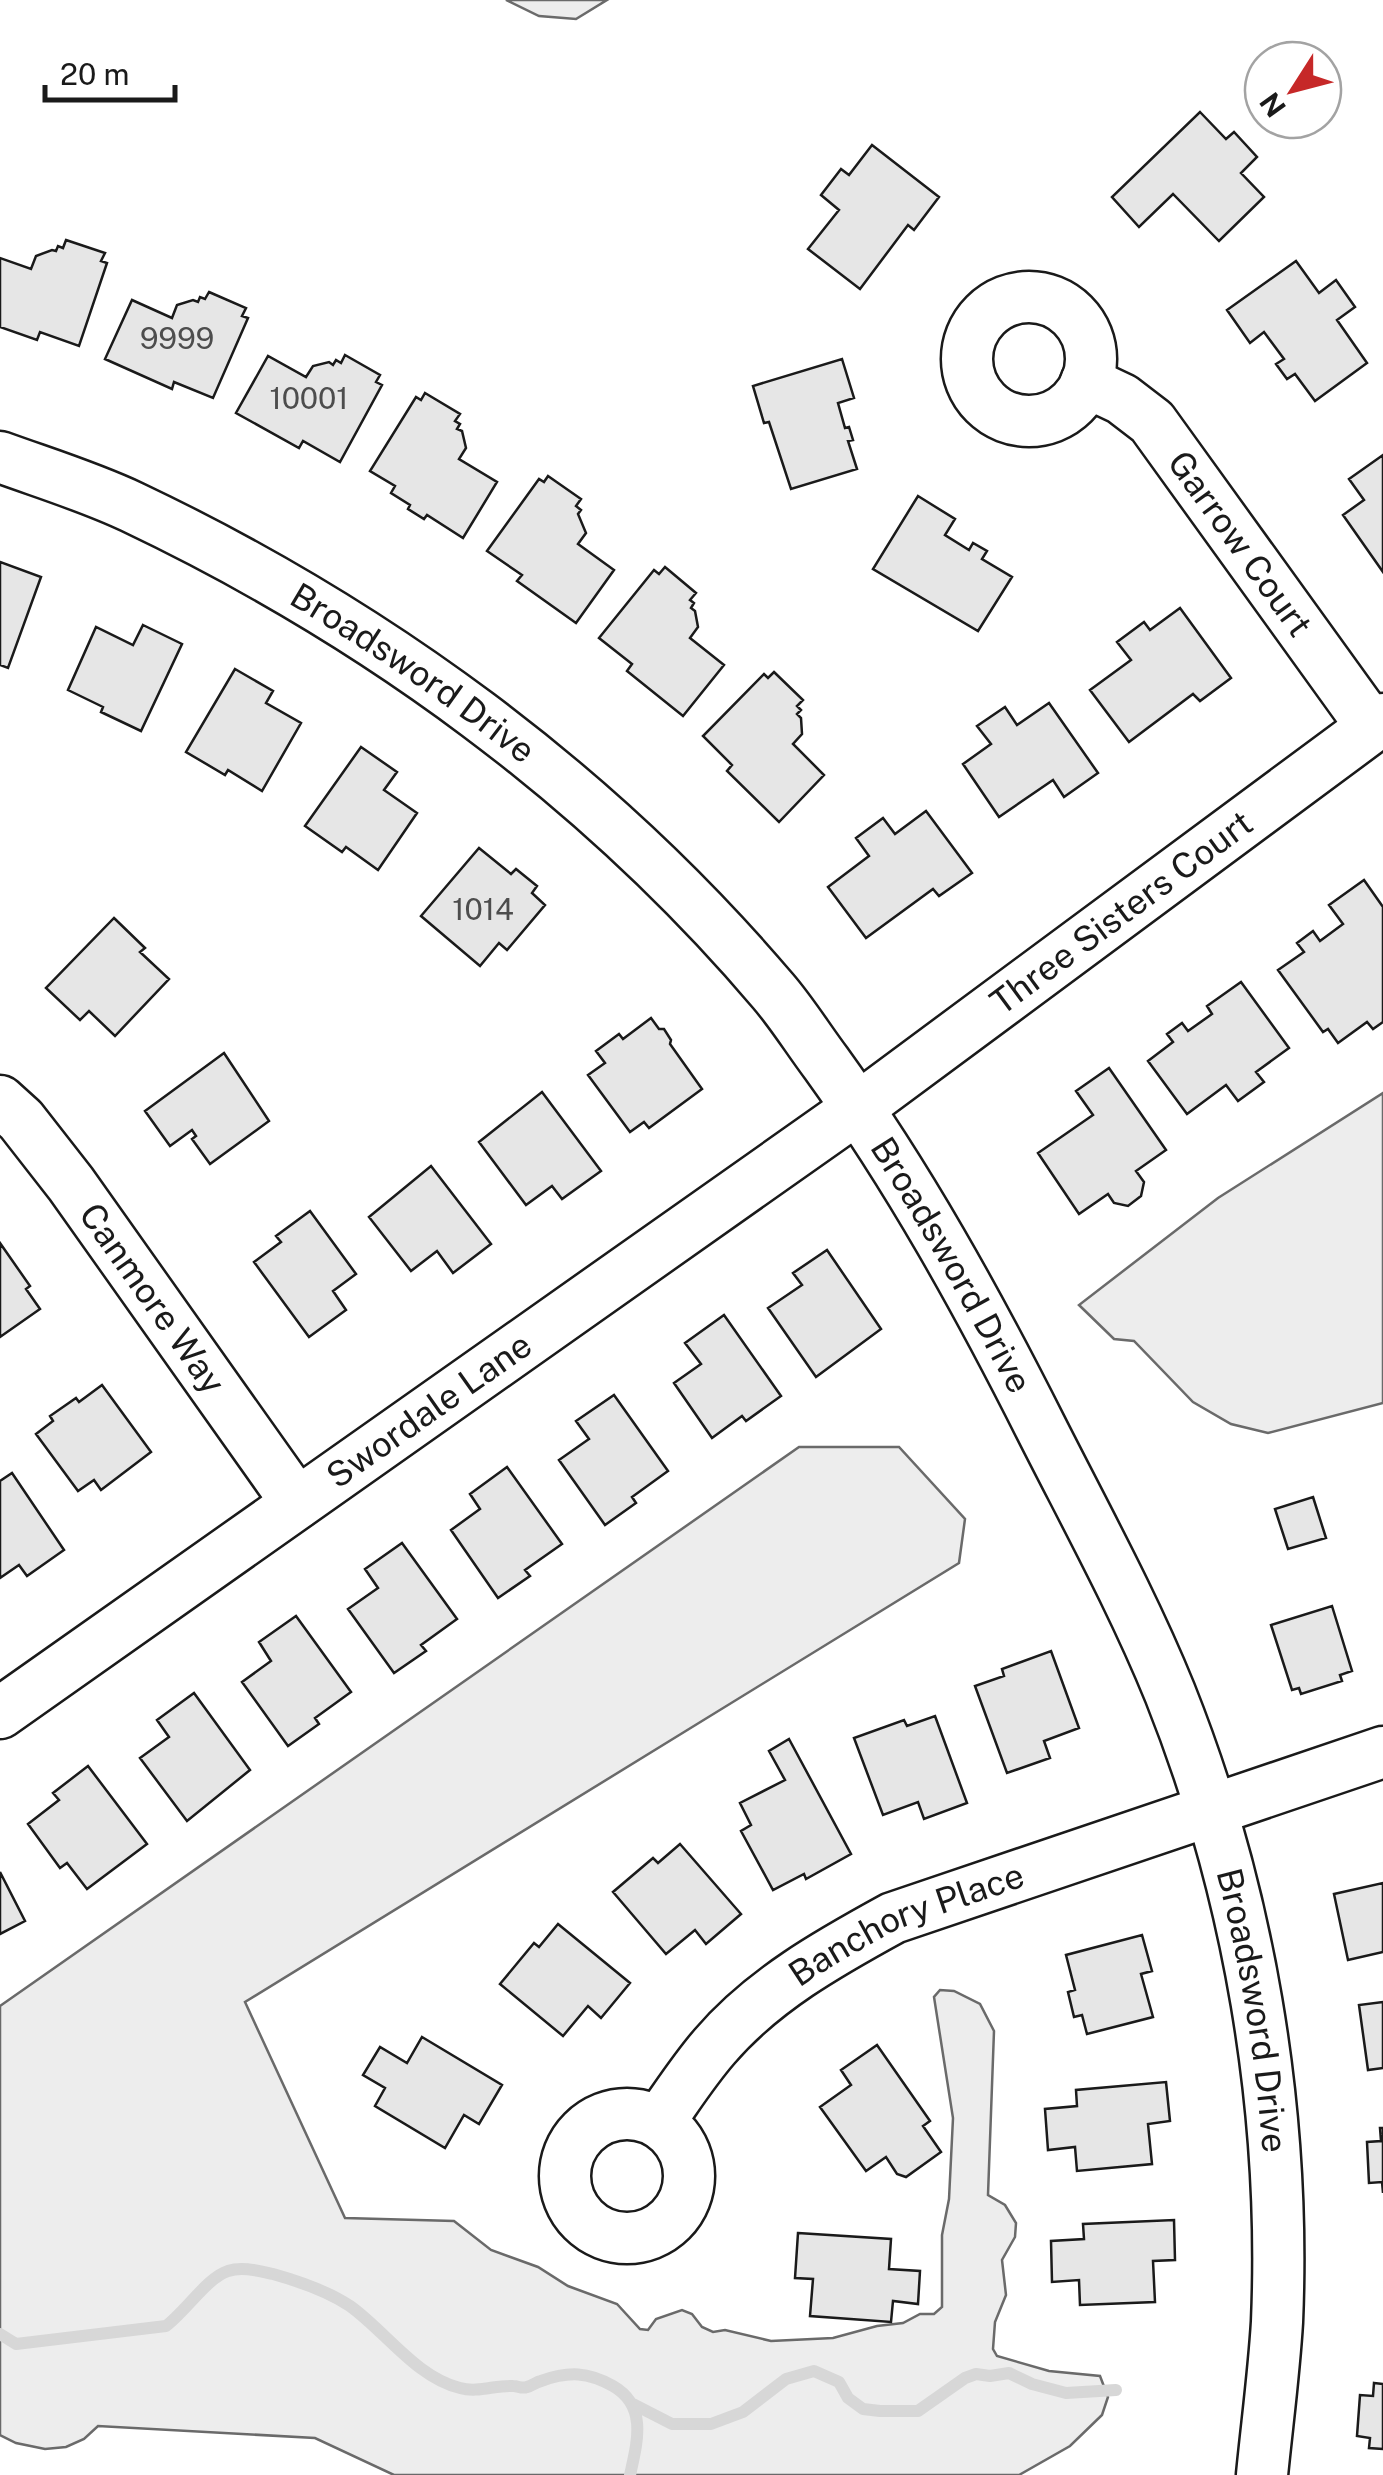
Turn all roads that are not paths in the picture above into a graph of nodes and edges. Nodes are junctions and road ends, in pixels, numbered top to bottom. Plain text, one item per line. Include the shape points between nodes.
1 (1086, 382) dead end
2 (0, 456) edge
3 (1378, 723) edge
4 (0, 1100) edge
5 (858, 1108) junction
6 (297, 1503) junction
7 (0, 1713) edge
8 (1383, 1752) edge
9 (1208, 1808) junction
10 (659, 2122) dead end
11 (1262, 2475) edge

1 - 3 street, Garrow Court via 1152,422
2 - 5 street, Broadsword Drive via 128,505 278,584 497,729 578,792 678,888 775,994
3 - 5 street, Three Sisters Court
4 - 6 street, Canmore Way via 71,1184
5 - 6 street, Swordale Lane
5 - 9 street, Broadsword Drive via 990,1328 1130,1603 1172,1697
6 - 7 street, Swordale Lane
8 - 9 street, Banchory Place
9 - 10 street, Banchory Place via 907,1913 836,1949 728,2034
9 - 11 street, Broadsword Drive via 1237,1908 1272,2112 1276,2323

